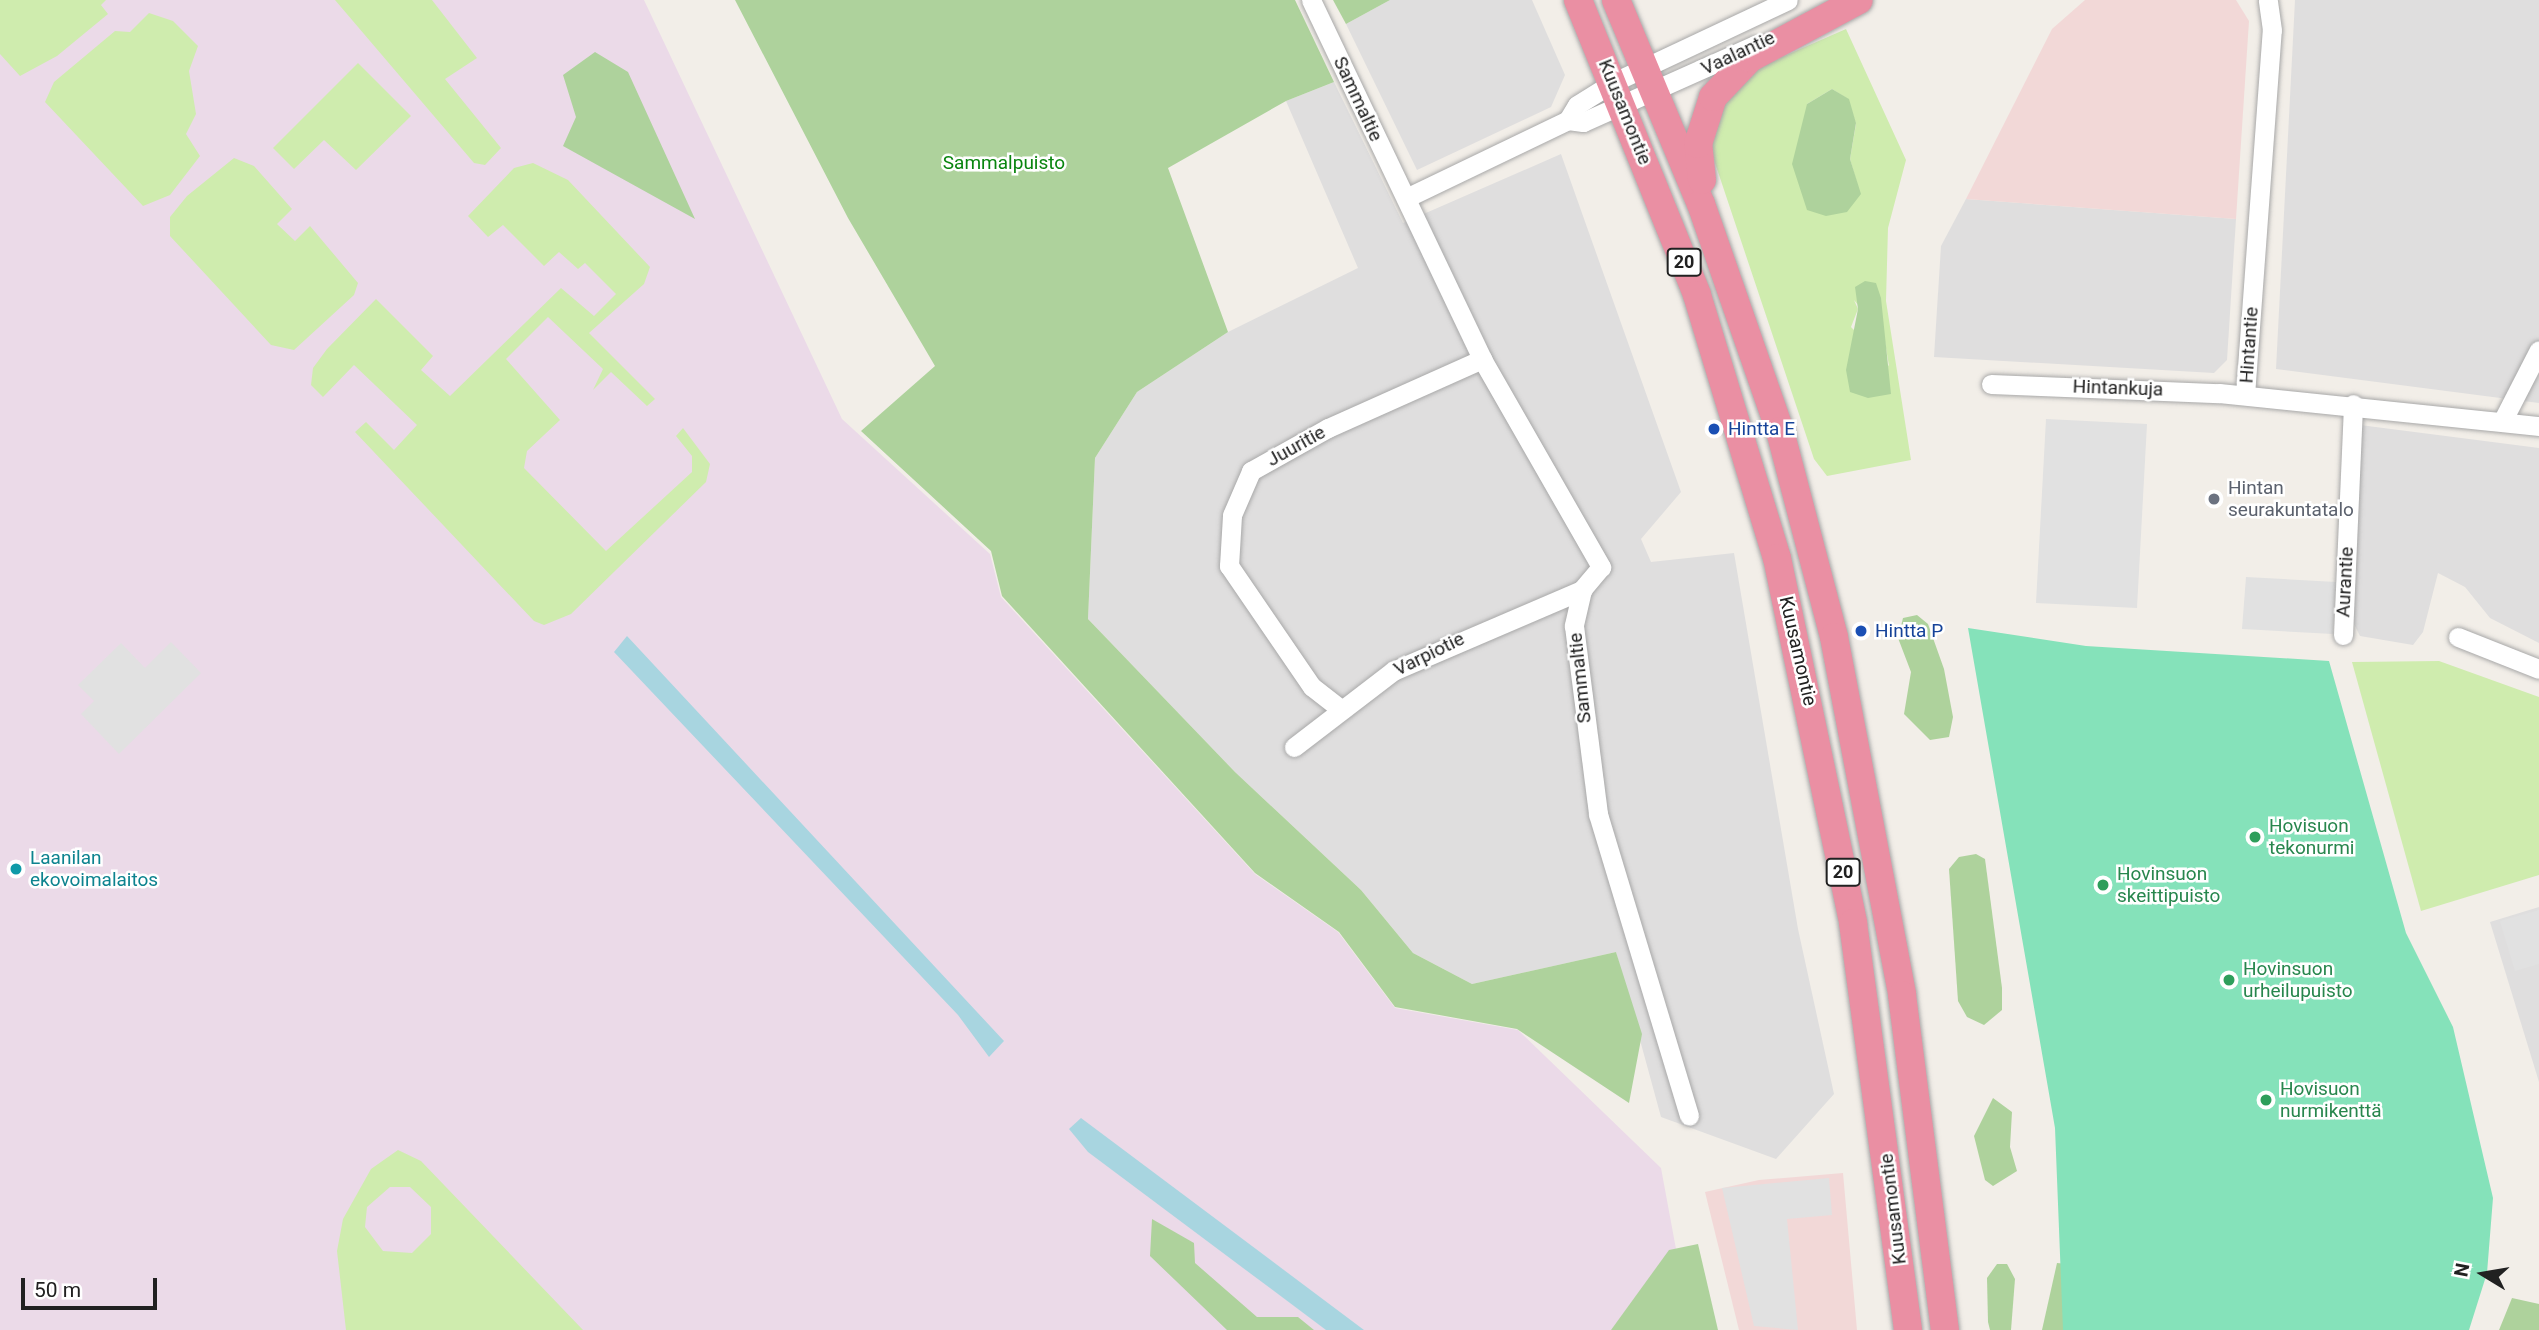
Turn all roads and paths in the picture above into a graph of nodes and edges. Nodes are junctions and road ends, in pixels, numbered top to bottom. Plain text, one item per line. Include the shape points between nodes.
1 (1311, 0) edge
2 (1578, 0) edge
3 (1616, 0) edge
4 (1788, 0) edge
5 (1853, 0) edge
6 (1859, 0) edge
7 (2268, 0) edge
8 (1652, 78) junction
9 (1619, 94) junction
10 (1406, 198) junction
11 (1701, 204) junction
12 (2539, 350) edge
13 (1482, 359) junction
14 (1991, 384) dead end
15 (2245, 395) junction
16 (2353, 404) junction
17 (2504, 418) junction
18 (2539, 426) edge
19 (1582, 590) junction
20 (2343, 635) dead end
21 (2458, 637) dead end
22 (2539, 669) edge
23 (1338, 707) junction
24 (1294, 747) dead end
25 (1689, 1116) dead end
26 (1908, 1330) edge
27 (1945, 1330) edge

1 - 10 street, Sammaltie
2 - 9 highway, Kuusamontie / 20
3 - 8 highway, Kuusamontie / 20
4 - 8 street, Vaalantie
5 - 8 street, Vaalantie
6 - 11 highway via 1750,58 1713,97 1698,144
7 - 15 street, Hintantie via 2272,30
8 - 9 street, Vaalantie
8 - 11 highway, Kuusamontie / 20
9 - 10 street via 1577,105 1568,120
9 - 26 highway, Kuusamontie / 20 via 1697,295 1777,558 1853,923
10 - 13 street, Sammaltie
11 - 27 highway, Kuusamontie / 20 via 1780,431 1863,765 1902,995
12 - 17 street
13 - 19 street, Sammaltie via 1601,567
13 - 23 street, Juuritie via 1328,428 1251,471 1232,515 1229,566 1312,687
14 - 15 street, Hintankuja
15 - 16 street, Hintantie
16 - 17 street, Hintantie
16 - 20 street, Aurantie
17 - 18 street, Hintantie
19 - 23 street, Varpiotie via 1433,649
19 - 25 street, Sammaltie via 1574,626 1598,814
21 - 22 street
23 - 24 street, Varpiotie

